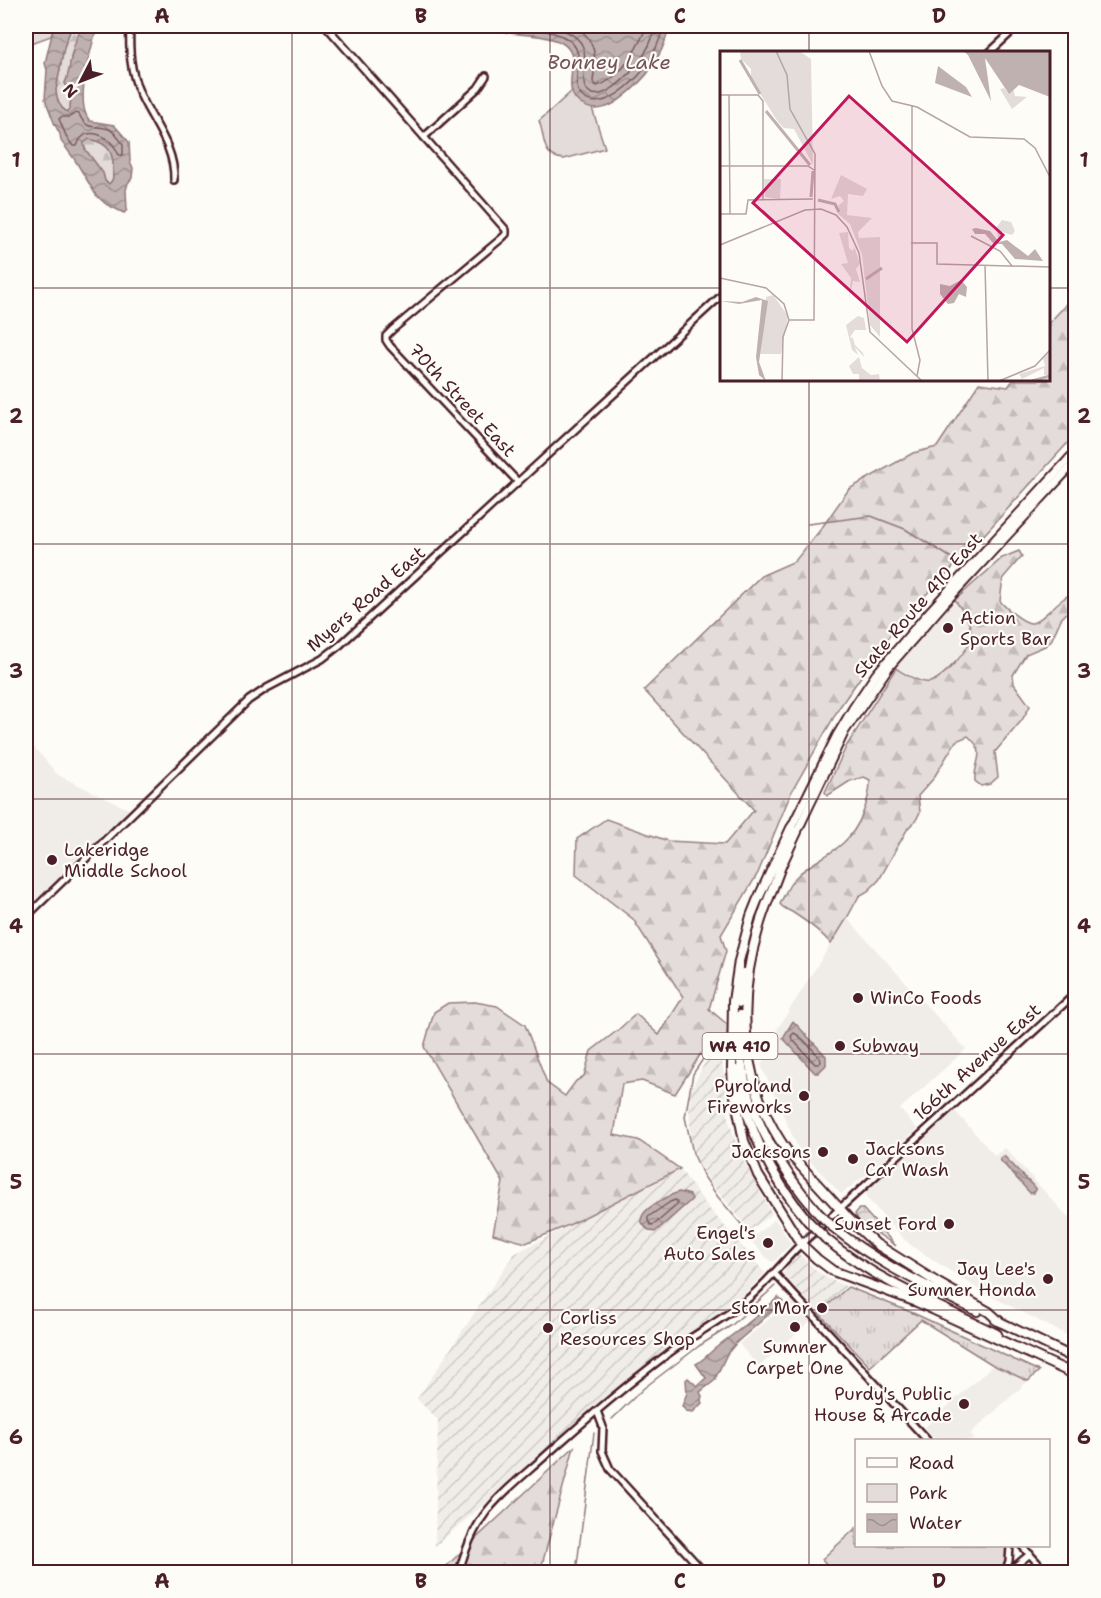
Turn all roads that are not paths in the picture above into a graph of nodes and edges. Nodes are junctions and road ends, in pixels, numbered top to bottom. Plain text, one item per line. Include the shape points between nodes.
1 (130, 26) edge
2 (326, 26) edge
3 (1018, 26) edge
4 (991, 51) edge
5 (486, 76) dead end
6 (424, 137) junction
7 (174, 180) dead end
8 (720, 297) edge
9 (1076, 451) edge
10 (1076, 461) edge
11 (518, 482) junction
12 (794, 830) junction
13 (782, 863) junction
14 (26, 917) edge
15 (1076, 993) edge
16 (732, 1042) junction
17 (840, 1208) junction
18 (801, 1244) junction
19 (774, 1274) junction
20 (1000, 1322) junction
21 (1076, 1359) edge
22 (1076, 1374) edge
23 (597, 1411) junction
24 (926, 1439) edge
25 (1010, 1547) edge
26 (1024, 1547) edge
27 (1030, 1554) junction
28 (459, 1572) edge
29 (704, 1572) edge
30 (1007, 1572) edge
31 (1046, 1572) edge

1 - 7 street via 132,72 172,158
2 - 6 street
3 - 4 street
5 - 6 street
6 - 11 street, 70th Street East via 507,233 386,338
8 - 11 street, Myers Road East
9 - 12 highway, State Route 410 East / WA 410 via 876,674 837,735
10 - 12 highway, State Route 410 East / WA 410 via 889,667 845,731
11 - 14 street, Myers Road East via 340,645 249,700
12 - 13 highway, WA 410
12 - 16 highway, WA 410 via 757,900 747,932 735,988
13 - 17 highway via 760,921 750,963 744,1018 750,1068 764,1112 778,1138
13 - 20 highway, WA 410, bridge via 749,948 740,1010 741,1062 767,1138 819,1214 852,1243 886,1265
15 - 17 street, 166th Avenue East
16 - 18 highway via 733,1086 747,1152
16 - 22 highway, WA 410, bridge via 738,1082 757,1142 780,1183 826,1239 904,1289
17 - 18 street, 166th Avenue East
17 - 20 highway via 876,1244
18 - 19 street, 166th Avenue East
18 - 22 highway via 833,1271 917,1302
19 - 23 street, 166th Avenue East via 742,1304 670,1352
19 - 24 street
20 - 21 highway, WA 410
23 - 28 street, 166th Avenue East via 487,1511 465,1551
23 - 29 street via 603,1427 602,1451 610,1469
25 - 30 street
26 - 27 street
27 - 30 street
27 - 31 street

